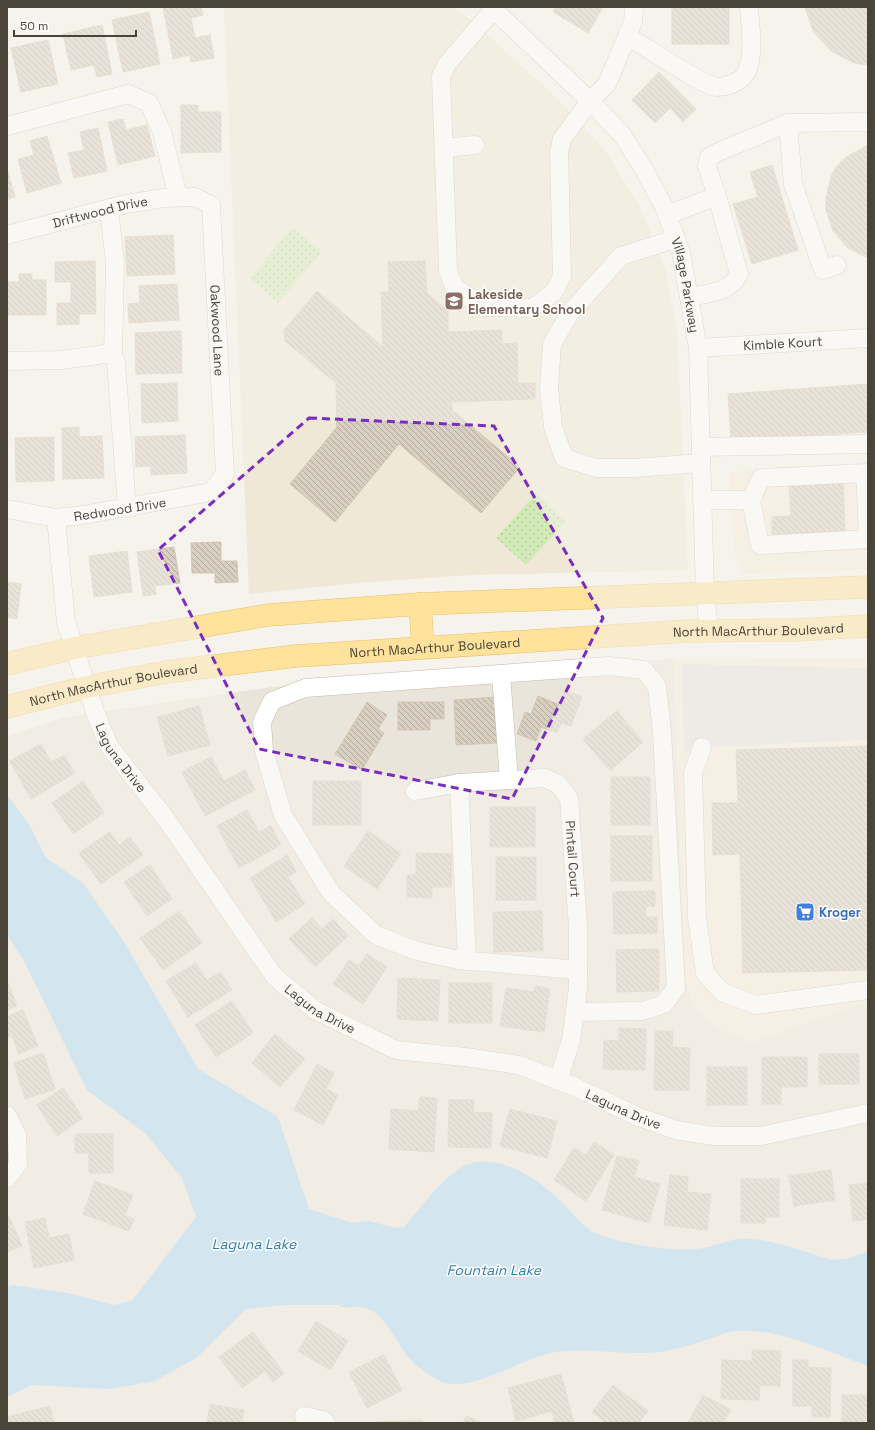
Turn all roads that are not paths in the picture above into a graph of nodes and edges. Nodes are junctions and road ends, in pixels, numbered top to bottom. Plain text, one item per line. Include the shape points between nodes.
1 (634, 7) edge
2 (749, 7) edge
3 (493, 8) edge
4 (627, 36) junction
5 (590, 101) junction
6 (868, 122) edge
7 (788, 123) junction
8 (7, 126) edge
9 (475, 145) dead end
10 (444, 148) junction
11 (717, 196) junction
12 (186, 197) junction
13 (109, 208) junction
14 (667, 215) junction
15 (7, 235) edge
16 (675, 239) junction
17 (837, 265) dead end
18 (689, 297) junction
19 (868, 338) edge
20 (698, 348) junction
21 (113, 355) junction
22 (7, 361) edge
23 (868, 444) edge
24 (701, 455) junction
25 (867, 473) edge
26 (225, 474) joint
27 (702, 500) junction
28 (751, 500) junction
29 (127, 508) junction
30 (7, 509) edge
31 (56, 518) junction
32 (868, 535) edge
33 (868, 539) edge
34 (868, 587) edge
35 (705, 593) junction
36 (420, 604) junction
37 (868, 626) edge
38 (709, 631) junction
39 (423, 647) junction
40 (74, 648) junction
41 (7, 664) edge
42 (500, 674) junction
43 (87, 687) junction
44 (7, 707) edge
45 (702, 747) dead end
46 (509, 780) junction
47 (459, 783) junction
48 (415, 792) dead end
49 (467, 961) junction
50 (578, 970) junction
51 (868, 990) edge
52 (575, 1012) junction
53 (558, 1081) junction
54 (868, 1113) edge
55 (7, 1115) edge
56 (7, 1178) edge
57 (304, 1416) dead end
58 (326, 1423) edge

1 - 4 street via 633,22
2 - 4 street via 751,56 747,72 736,83 716,87 694,77
3 - 5 street, Village Parkway
3 - 10 street via 447,64 441,76
4 - 5 street via 607,84
5 - 10 street via 562,139 559,152 562,276 554,292 533,308 483,308 454,287 448,271
5 - 14 street, Village Parkway via 623,136 646,171
6 - 7 street
7 - 11 street via 709,157 707,166
7 - 17 street via 793,184 823,270
8 - 12 street via 128,94 149,103
9 - 10 street
11 - 14 street
11 - 18 street via 739,274 736,281 725,289
12 - 13 street, Driftwood Drive via 156,199
12 - 26 street, Oakwood Lane via 211,205
13 - 15 street, Driftwood Drive
13 - 21 street via 114,263
14 - 16 street, Village Parkway
16 - 18 street, Village Parkway via 681,252
16 - 24 street via 622,256 570,313 552,344 549,388 553,427 564,458 596,468 635,468
18 - 20 street, Village Parkway
19 - 20 street, Kimble Kourt
20 - 24 street, Village Parkway
21 - 22 street via 61,360
21 - 29 street via 116,362
23 - 24 street
24 - 27 street, Village Parkway
25 - 28 street via 761,478
25 - 32 street
26 - 29 street, Redwood Drive via 211,492
27 - 28 street
27 - 35 street, Village Parkway
28 - 33 street via 760,545
29 - 31 street, Redwood Drive
30 - 31 street, Redwood Drive
31 - 40 street, Laguna Drive via 66,622
34 - 35 main road
35 - 36 main road
35 - 38 street, Village Parkway
36 - 39 main road
36 - 40 main road via 268,615
37 - 38 main road, North MacArthur Boulevard
38 - 39 main road, North MacArthur Boulevard
39 - 43 main road, North MacArthur Boulevard via 296,656 166,672
40 - 41 main road
40 - 43 street, Laguna Drive
42 - 46 street
42 - 49 street via 304,688 272,701 262,722 264,751 283,815 331,893 376,935 417,951
42 - 52 street via 609,666 644,670 656,686 662,732 676,988 664,1004 643,1011
43 - 44 main road, North MacArthur Boulevard
43 - 53 street, Laguna Drive via 109,746 166,819 274,976 314,1010 396,1050 519,1065
45 - 51 street via 693,773 697,918 705,973 722,992 756,1005
46 - 47 street, Pintail Court
46 - 50 street, Pintail Court via 545,778 558,784 569,798 578,927
47 - 48 street, Pintail Court
47 - 49 street
49 - 50 street
50 - 52 street, Pintail Court
52 - 53 street, Pintail Court via 571,1040
53 - 54 street, Laguna Drive via 639,1117 676,1130 714,1136 761,1136
55 - 56 street via 17,1135 18,1164
57 - 58 street

